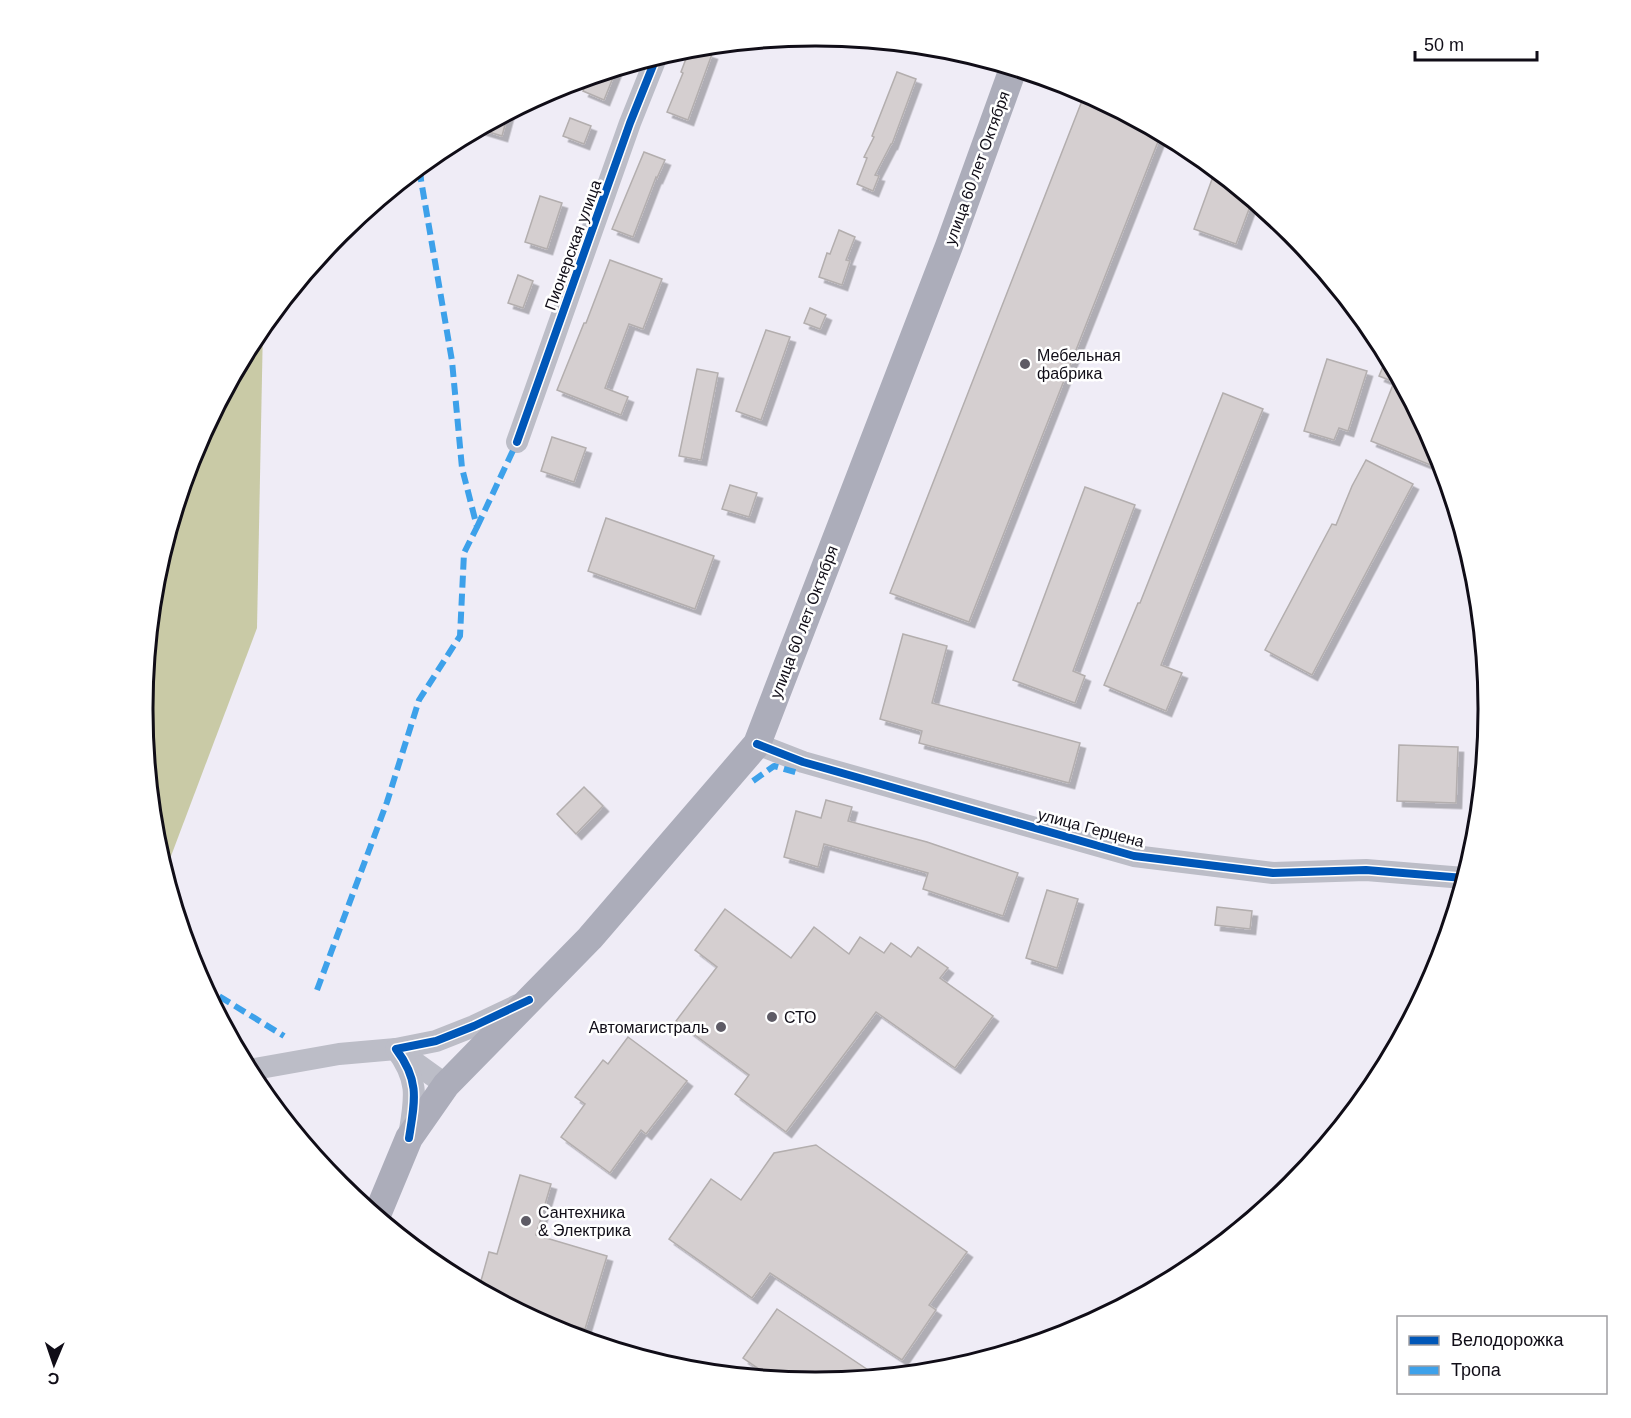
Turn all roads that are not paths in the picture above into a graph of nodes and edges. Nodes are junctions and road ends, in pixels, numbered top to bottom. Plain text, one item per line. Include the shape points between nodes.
1 (652, 67) edge
2 (1010, 76) edge
3 (517, 442) dead end
4 (757, 744) junction
5 (1456, 877) edge
6 (529, 1000) junction
7 (396, 1049) junction
8 (259, 1068) edge
9 (446, 1084) junction
10 (409, 1137) junction
11 (380, 1208) edge

1 - 3 street, Пионерская улица
2 - 4 main road, улица 60 лет Октября via 945,258
4 - 5 street, улица Герцена via 803,762 1134,856 1273,873 1366,870
4 - 6 main road, улица 60 лет Октября via 590,938
6 - 7 street via 446,1037
6 - 9 main road, улица 60 лет Октября
7 - 8 street
7 - 9 street
7 - 10 street via 407,1063 414,1083
9 - 10 main road, улица 60 лет Октября
10 - 11 main road, улица 60 лет Октября

